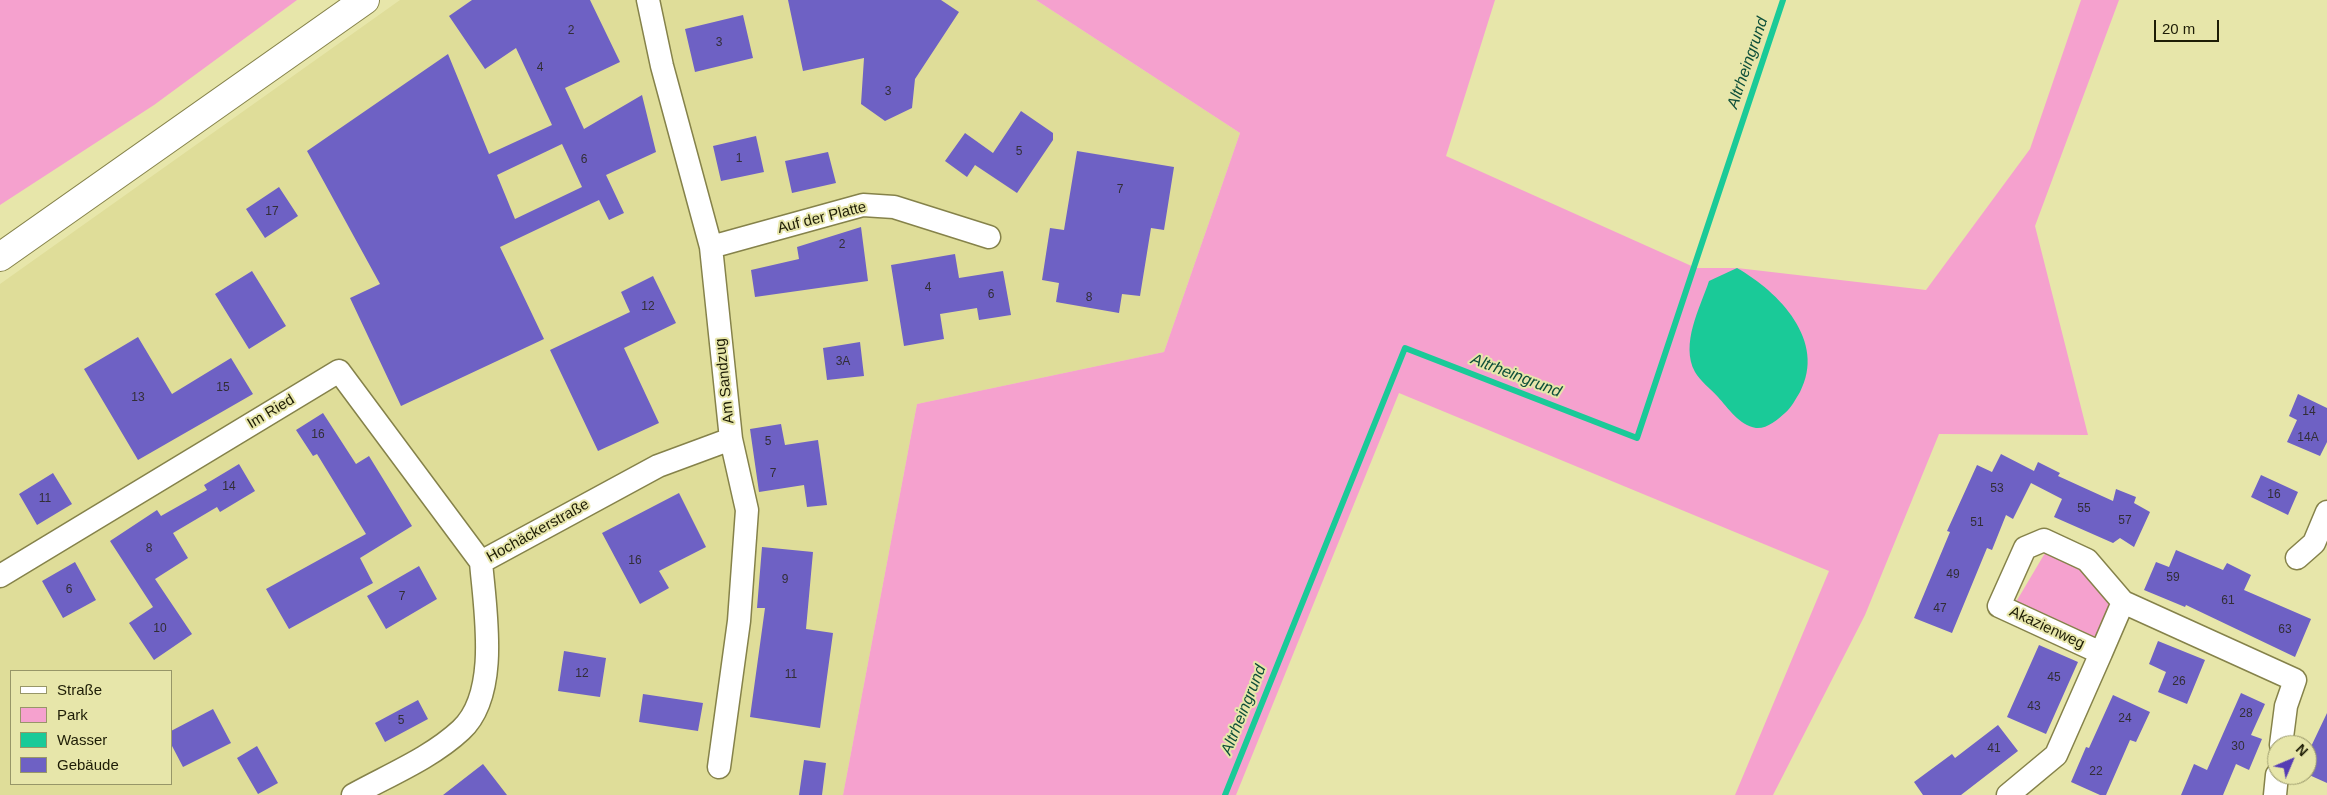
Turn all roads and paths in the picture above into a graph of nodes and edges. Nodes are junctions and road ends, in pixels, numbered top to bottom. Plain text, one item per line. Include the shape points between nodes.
1 (366, 0) edge
2 (648, 0) edge
3 (990, 237) dead end
4 (711, 247) junction
5 (0, 257) edge
6 (731, 439) junction
7 (2327, 512) edge
8 (2296, 558) dead end
9 (482, 562) junction
10 (0, 576) edge
11 (2123, 602) junction
12 (2101, 654) junction
13 (2282, 735) edge
14 (719, 767) dead end
15 (353, 795) edge
16 (2008, 795) edge

1 - 5 street
2 - 4 street, Am Sandzug via 662,66
3 - 4 street, Auf der Platte via 894,207 863,205
4 - 6 street, Am Sandzug
6 - 9 street, Hochäckerstraße via 658,466
6 - 14 street, Am Sandzug via 747,510 739,620
7 - 8 street via 2314,543
9 - 10 street, Im Ried via 339,371
9 - 15 street, Hochäckerstraße via 486,680 476,708 462,729 442,746
11 - 12 street, Akazienweg
11 - 12 street, Akazienweg via 2087,560 2044,540 2025,548 1999,606
11 - 13 street, Akazienweg via 2295,680 2286,706
12 - 16 street, Akazienweg via 2056,755

